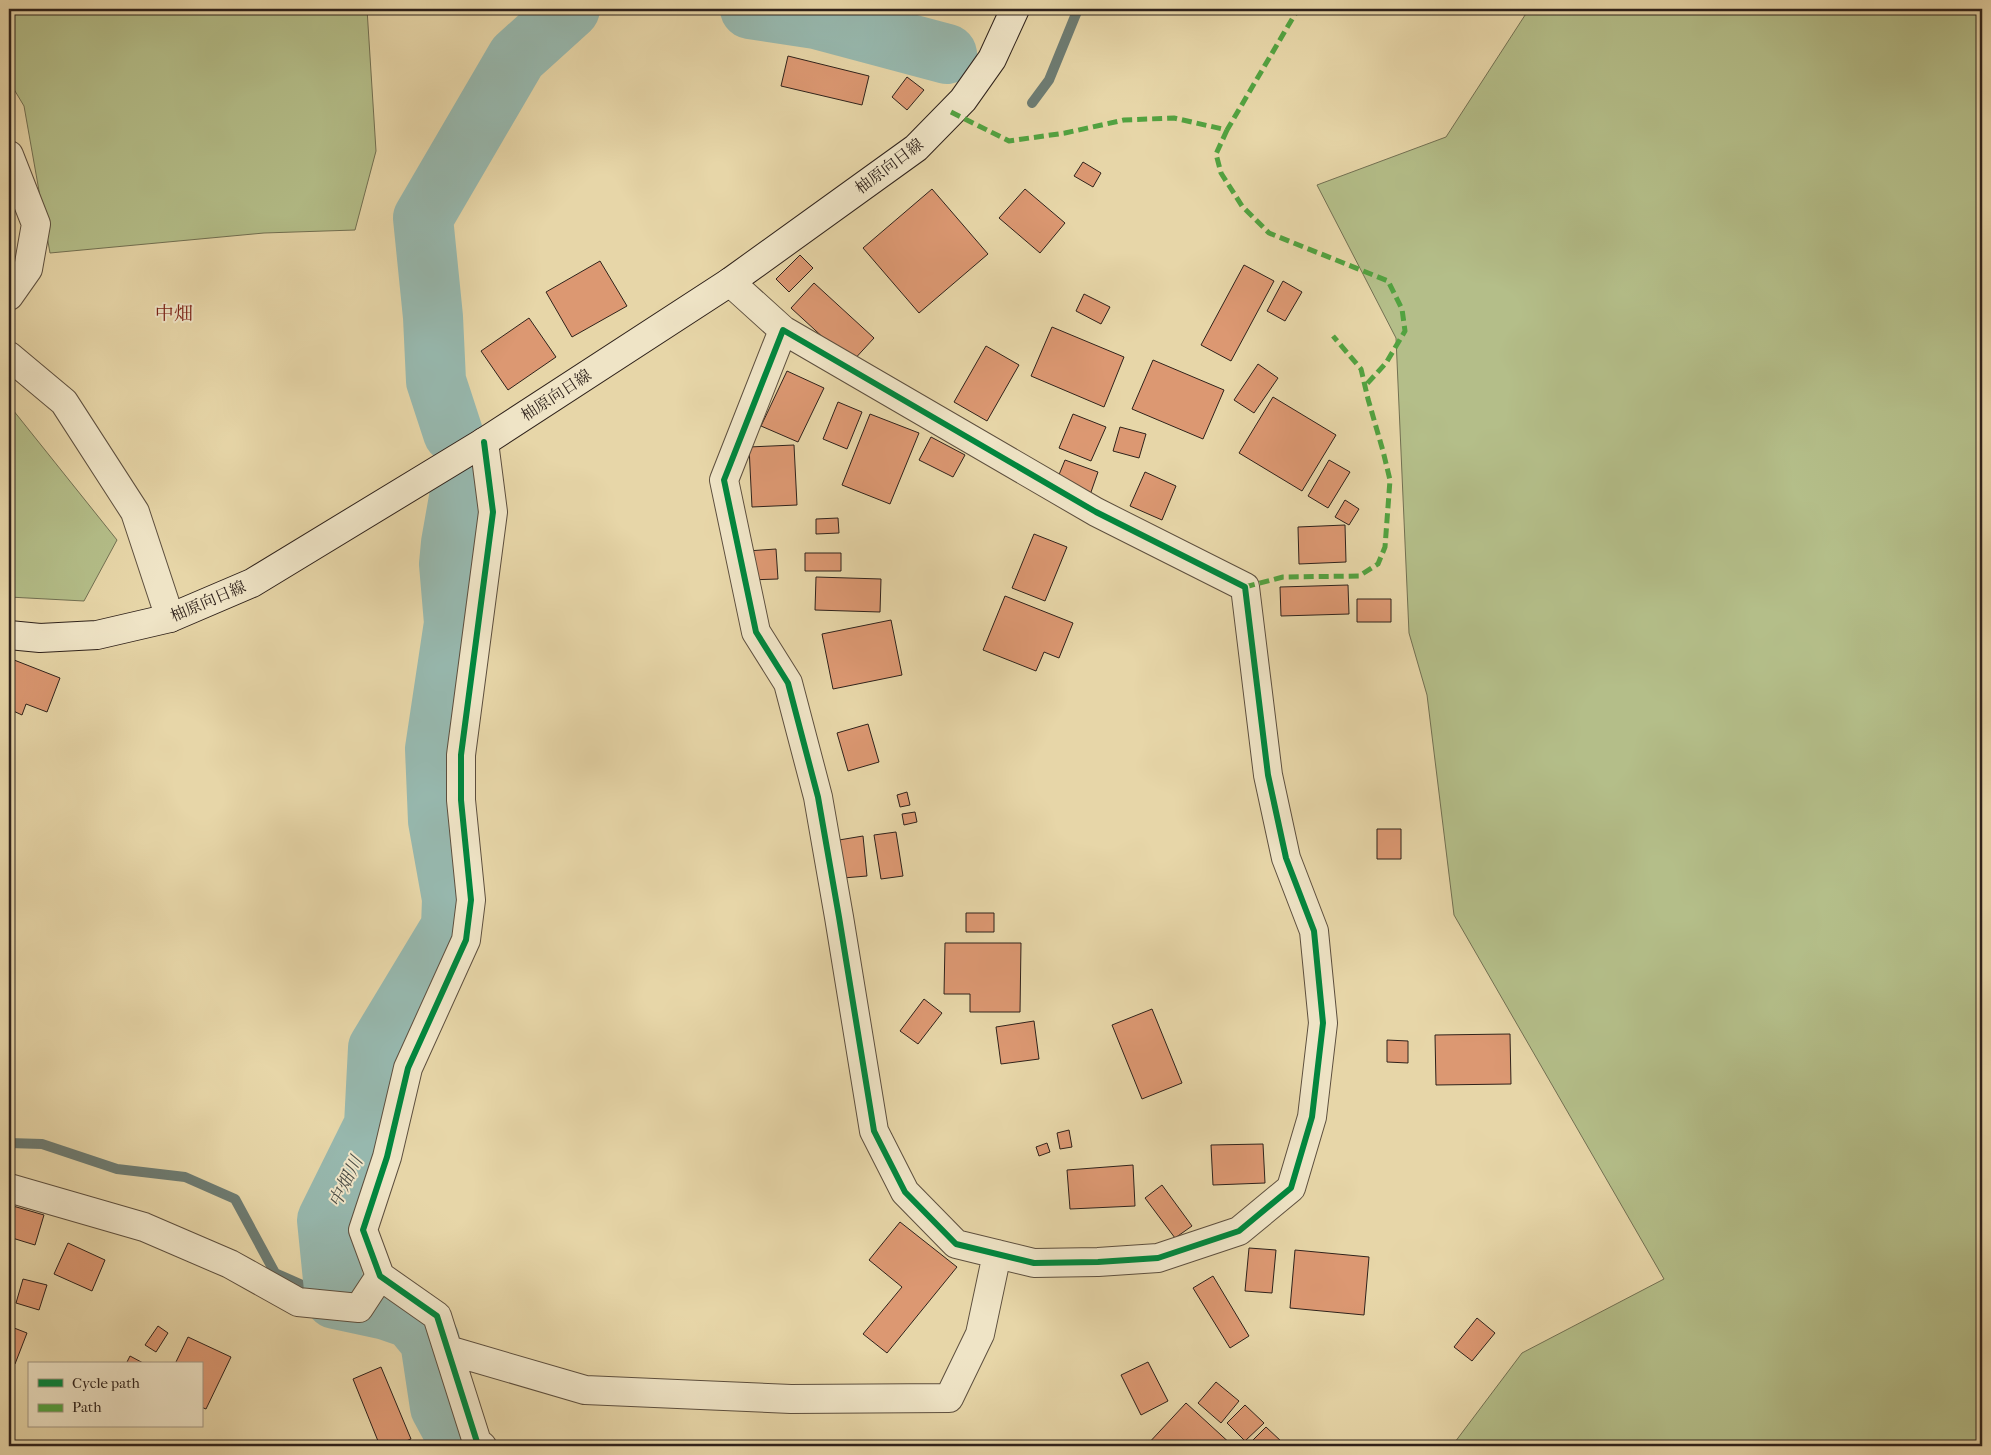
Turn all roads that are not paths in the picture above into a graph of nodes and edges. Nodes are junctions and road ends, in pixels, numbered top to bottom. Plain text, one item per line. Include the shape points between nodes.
1 (1015, 9) edge
2 (9, 155) edge
3 (730, 282) junction
4 (9, 296) edge
5 (783, 330) junction
6 (9, 356) edge
7 (484, 442) junction
8 (170, 618) junction
9 (9, 635) edge
10 (9, 1188) edge
11 (997, 1254) junction
12 (380, 1276) junction
13 (448, 1350) junction
14 (482, 1446) edge

1 - 3 street, 柚原向日線 via 992,59 968,93 916,148
2 - 4 street via 36,224 28,269
3 - 5 street
3 - 7 street, 柚原向日線
5 - 11 street via 724,480 756,632 788,684 818,797 874,1131 905,1192 956,1244
5 - 11 street via 1096,512 1245,587 1268,775 1286,858 1314,931 1324,1024 1312,1117 1291,1188 1239,1231 1158,1258 1034,1263
6 - 8 street via 64,402 135,512
7 - 8 street, 柚原向日線 via 252,583
7 - 12 street via 493,512 461,755 461,800 471,900 466,940 408,1068 387,1158 363,1230
8 - 9 street, 柚原向日線 via 97,635 40,638
10 - 12 street via 144,1227 230,1264 298,1302 359,1308
11 - 13 street via 980,1334 949,1398 791,1399 585,1390
12 - 13 street via 437,1316
13 - 14 street via 477,1442

